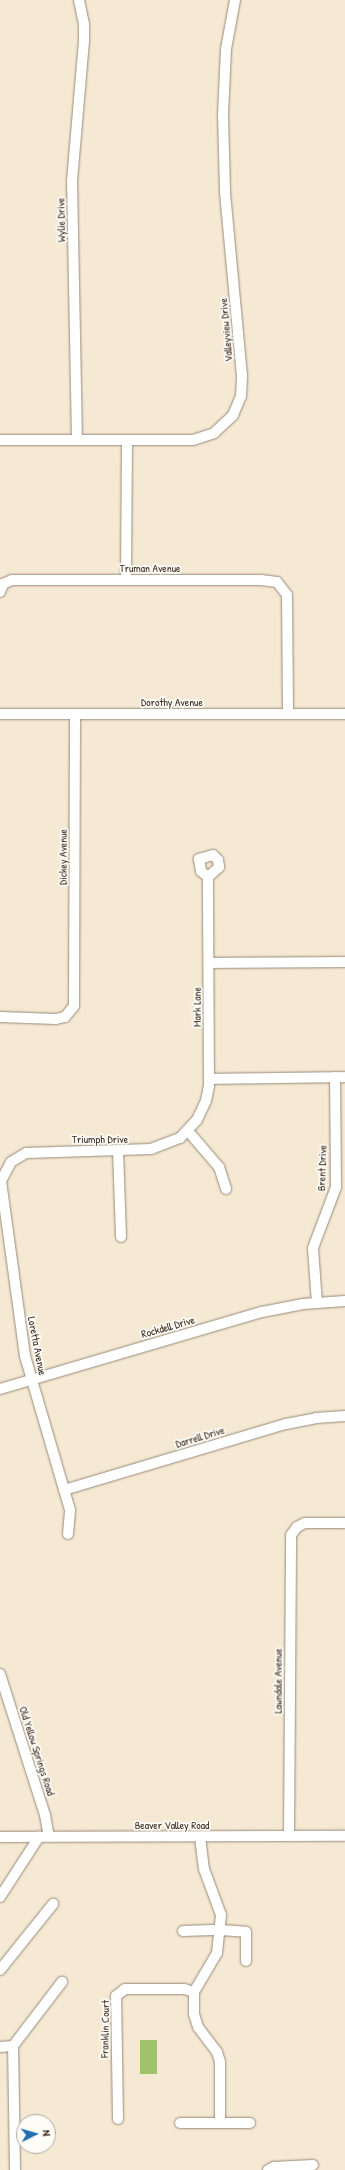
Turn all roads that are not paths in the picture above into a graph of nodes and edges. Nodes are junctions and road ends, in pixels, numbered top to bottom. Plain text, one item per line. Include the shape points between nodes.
1 (79, 0) edge
2 (235, 0) edge
3 (0, 440) edge
4 (77, 440) junction
5 (127, 440) junction
6 (126, 580) junction
7 (0, 592) edge
8 (0, 714) edge
9 (75, 714) junction
10 (288, 714) junction
11 (345, 714) edge
12 (208, 877) dead end
13 (345, 962) edge
14 (209, 963) junction
15 (0, 1017) edge
16 (340, 1077) edge
17 (209, 1079) junction
18 (188, 1131) junction
19 (118, 1150) junction
20 (11, 1162) joint
21 (226, 1189) dead end
22 (120, 1236) dead end
23 (345, 1302) edge
24 (316, 1303) junction
25 (31, 1380) junction
26 (0, 1389) edge
27 (345, 1416) edge
28 (64, 1490) junction
29 (345, 1523) edge
30 (68, 1534) dead end
31 (0, 1674) edge
32 (290, 1836) junction
33 (345, 1836) edge
34 (0, 1837) edge
35 (39, 1837) junction
36 (49, 1837) junction
37 (200, 1837) junction
38 (0, 1897) edge
39 (53, 1904) dead end
40 (220, 1930) junction
41 (183, 1932) dead end
42 (246, 1961) dead end
43 (0, 1970) edge
44 (62, 1982) dead end
45 (194, 1992) junction
46 (13, 2046) junction
47 (0, 2047) edge
48 (118, 2119) dead end
49 (180, 2123) dead end
50 (220, 2123) junction
51 (250, 2123) dead end
52 (313, 2165) dead end
53 (15, 2170) edge
54 (268, 2170) edge

1 - 4 street, Wylie Drive via 84,41 72,181
2 - 5 street, Valleyview Drive via 226,49 223,115 225,191 242,376 240,396 229,421 208,436 192,440
3 - 4 street, Valleyview Drive
4 - 5 street, Valleyview Drive
5 - 6 street
6 - 7 street, Truman Avenue via 12,580 3,584
6 - 10 street, Truman Avenue via 273,581 284,588 288,607
8 - 9 street, Dorothy Avenue
9 - 10 street, Dorothy Avenue
9 - 15 street, Dickey Avenue via 75,999 70,1012 62,1018
10 - 11 street, Dorothy Avenue
12 - 14 street, Mark Lane
13 - 14 street
14 - 17 street, Mark Lane
16 - 17 street
16 - 24 street, Brent Drive via 336,1188 313,1248
17 - 18 street, Mark Lane via 204,1107
18 - 19 street, Triumph Drive via 161,1147
18 - 21 street via 219,1167
19 - 20 street, Triumph Drive via 32,1152 20,1155
19 - 22 street
20 - 25 street, Loretta Avenue via 3,1174 1,1189 24,1349
23 - 24 street, Rockdell Drive
24 - 25 street, Rockdell Drive via 262,1312
25 - 26 street, Rockdell Drive
25 - 28 street, Loretta Avenue
27 - 28 street, Darrell Drive via 286,1424
28 - 30 street, Loretta Avenue via 70,1515
29 - 32 street, Lawndale Avenue via 305,1523 297,1527 291,1539
31 - 36 street, Old Yellow Springs Road via 45,1815
32 - 33 street, Beaver Valley Road
32 - 37 street, Beaver Valley Road
34 - 35 street, Beaver Valley Road
35 - 36 street, Beaver Valley Road
35 - 38 street
36 - 37 street, Beaver Valley Road
37 - 40 street via 204,1869 220,1909
39 - 43 street
40 - 41 street
40 - 42 street via 246,1932
40 - 45 street via 217,1953
44 - 46 street
45 - 48 street, Franklin Court via 184,1989 125,1989 116,1996
45 - 50 street via 194,2014 198,2026 217,2052 220,2062
46 - 47 street
46 - 53 street
49 - 50 street
50 - 51 street
52 - 54 street via 274,2167

